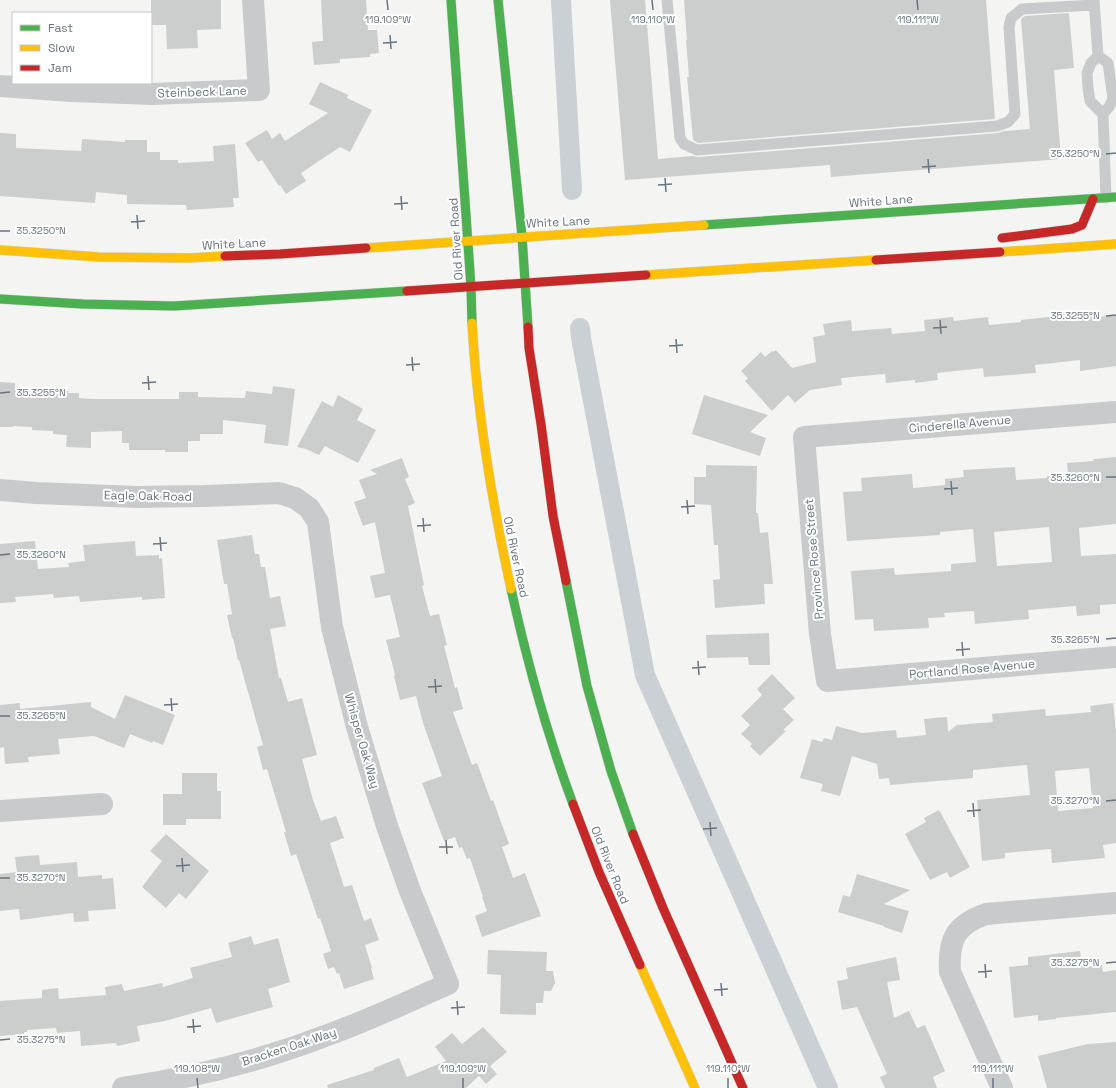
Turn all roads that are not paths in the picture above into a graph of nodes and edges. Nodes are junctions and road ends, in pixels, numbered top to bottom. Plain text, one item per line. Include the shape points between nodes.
1 (253, 0) edge
2 (451, 0) edge
3 (498, 0) edge
4 (667, 0) edge
5 (1094, 2) edge
6 (1098, 56) junction
7 (0, 86) edge
8 (1103, 114) junction
9 (1111, 197) edge
10 (1093, 199) junction
11 (522, 236) junction
12 (994, 239) dead end
13 (468, 240) junction
14 (1116, 244) edge
15 (971, 245) dead end
16 (0, 250) edge
17 (961, 254) junction
18 (525, 283) junction
19 (471, 287) junction
20 (0, 299) edge
21 (1116, 412) edge
22 (804, 437) joint
23 (0, 490) edge
24 (296, 498) joint
25 (1116, 657) edge
26 (827, 681) joint
27 (102, 804) dead end
28 (0, 811) edge
29 (1116, 903) edge
30 (448, 984) joint
31 (123, 1088) edge
32 (696, 1088) edge
33 (743, 1088) edge
34 (1002, 1088) edge

1 - 7 street, Steinbeck Lane via 259,90 152,94
2 - 13 main road, Old River Road
3 - 11 main road
4 - 5 lane via 680,138 684,144 697,150 997,126 1008,122 1015,114 1009,27 1011,18 1022,9
5 - 6 lane
6 - 8 lane via 1108,63 1113,99
6 - 8 lane via 1087,73 1088,88 1090,101
8 - 9 lane
9 - 10 main road, White Lane
10 - 11 main road, White Lane
10 - 12 main road via 1082,224 1072,229
11 - 13 main road, White Lane
11 - 18 main road
13 - 16 main road, White Lane via 189,258 99,257
13 - 19 main road, Old River Road
14 - 17 main road
15 - 17 main road
17 - 18 main road
18 - 19 main road
18 - 33 main road via 529,348 553,516 587,686 611,771 631,828 663,908
19 - 20 main road via 174,306
19 - 32 main road, Old River Road via 472,331 481,424 495,516 514,606 538,696 566,785 588,843
21 - 22 street, Cinderella Avenue
22 - 26 street, Province Rose Street via 820,634
23 - 24 street, Eagle Oak Road via 138,497 279,493
24 - 30 street, Whisper Oak Way via 309,508 318,522 332,627 357,727 410,891
25 - 26 street, Portland Rose Avenue
27 - 28 street
29 - 34 street via 992,913 971,919 960,928 949,955 950,972
30 - 31 street, Bracken Oak Way via 324,1037 256,1059 204,1073

